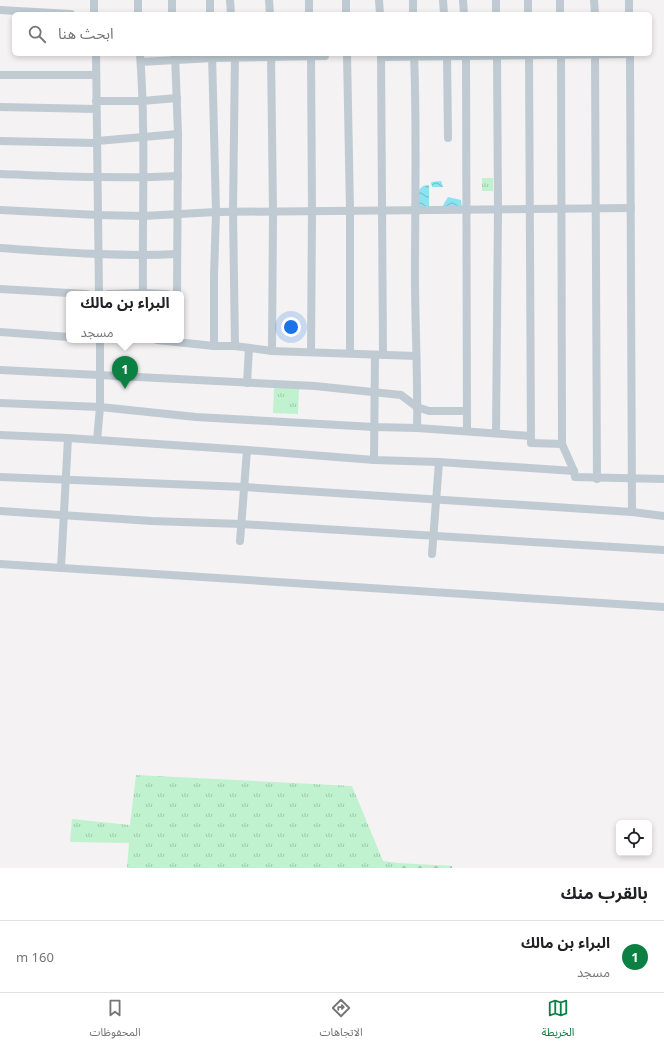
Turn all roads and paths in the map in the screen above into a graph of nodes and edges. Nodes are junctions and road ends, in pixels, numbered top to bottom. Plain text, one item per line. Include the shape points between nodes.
1 (94, 0) edge
2 (138, 0) edge
3 (172, 0) edge
4 (210, 0) edge
5 (230, 0) edge
6 (269, 0) edge
7 (309, 0) edge
8 (346, 0) edge
9 (380, 0) edge
10 (413, 0) edge
11 (443, 0) edge
12 (463, 0) edge
13 (496, 0) edge
14 (528, 0) edge
15 (560, 0) edge
16 (594, 0) edge
17 (629, 0) edge
18 (0, 10) edge
19 (35, 12) edge
20 (94, 12) edge
21 (138, 12) edge
22 (172, 12) edge
23 (210, 12) edge
24 (231, 12) edge
25 (270, 12) edge
26 (309, 12) edge
27 (346, 12) edge
28 (380, 12) edge
29 (413, 12) edge
30 (444, 12) edge
31 (464, 12) edge
32 (496, 12) edge
33 (528, 12) edge
34 (560, 12) edge
35 (595, 12) edge
36 (630, 12) edge
37 (96, 56) edge
38 (212, 56) edge
39 (235, 56) edge
40 (271, 56) edge
41 (311, 56) edge
42 (347, 56) edge
43 (381, 56) edge
44 (414, 56) edge
45 (447, 56) edge
46 (466, 56) edge
47 (497, 56) edge
48 (529, 56) edge
49 (561, 56) edge
50 (595, 56) edge
51 (630, 56) edge
52 (175, 57) edge
53 (141, 58) edge
54 (96, 74) junction
55 (0, 75) edge
56 (177, 98) junction
57 (142, 101) junction
58 (96, 105) junction
59 (0, 107) edge
60 (178, 134) junction
61 (143, 137) junction
62 (448, 138) dead end
63 (0, 141) edge
64 (96, 142) junction
65 (0, 174) edge
66 (178, 176) junction
67 (97, 177) junction
68 (144, 178) junction
69 (630, 208) junction
70 (530, 209) junction
71 (561, 209) junction
72 (595, 209) junction
73 (0, 210) edge
74 (416, 210) junction
75 (467, 210) junction
76 (498, 210) junction
77 (312, 211) junction
78 (350, 211) junction
79 (382, 211) junction
80 (216, 212) junction
81 (233, 212) junction
82 (273, 212) junction
83 (178, 214) junction
84 (98, 216) junction
85 (143, 216) junction
86 (0, 248) edge
87 (177, 254) junction
88 (98, 255) junction
89 (143, 256) junction
90 (0, 289) edge
91 (99, 291) edge
92 (143, 291) edge
93 (177, 291) edge
94 (66, 293) edge
95 (0, 332) edge
96 (66, 337) edge
97 (184, 342) edge
98 (100, 343) edge
99 (214, 346) junction
100 (235, 346) junction
101 (249, 348) junction
102 (272, 350) junction
103 (311, 352) junction
104 (350, 353) junction
105 (375, 355) junction
106 (383, 355) junction
107 (416, 356) junction
108 (0, 370) edge
109 (99, 375) junction
110 (247, 383) junction
111 (375, 392) junction
112 (0, 403) edge
113 (100, 407) junction
114 (417, 407) junction
115 (466, 411) junction
116 (374, 427) junction
117 (417, 428) junction
118 (467, 431) junction
119 (496, 433) junction
120 (0, 435) edge
121 (531, 436) junction
122 (68, 438) junction
123 (97, 440) junction
124 (562, 444) junction
125 (247, 450) junction
126 (374, 460) junction
127 (439, 462) junction
128 (574, 471) junction
129 (0, 477) edge
130 (66, 479) junction
131 (597, 479) junction
132 (632, 479) junction
133 (664, 479) edge
134 (244, 487) junction
135 (436, 499) junction
136 (0, 511) edge
137 (632, 512) junction
138 (64, 515) junction
139 (664, 516) edge
140 (241, 524) junction
141 (433, 536) junction
142 (240, 541) dead end
143 (664, 550) edge
144 (432, 554) dead end
145 (0, 564) edge
146 (61, 568) junction
147 (664, 607) edge

1 - 20 street
2 - 21 street
3 - 22 street
4 - 23 street
5 - 24 street
6 - 25 street
7 - 26 street
8 - 27 street
9 - 28 street
10 - 29 street
11 - 30 street
12 - 31 street
13 - 32 street
14 - 33 street
15 - 34 street
16 - 35 street
17 - 36 street
18 - 19 street
37 - 54 street
38 - 39 street
38 - 52 street
38 - 80 street
39 - 40 street
39 - 81 street
40 - 82 street
41 - 77 street
42 - 78 street
43 - 44 street
43 - 79 street
44 - 74 street
45 - 62 street
46 - 75 street
47 - 76 street
48 - 70 street
49 - 71 street
50 - 72 street
51 - 69 street
52 - 53 street
52 - 56 street
53 - 57 street
54 - 55 street
54 - 58 street
56 - 57 street
56 - 60 street
57 - 58 street
57 - 61 street
58 - 59 street
58 - 64 street
60 - 61 street
60 - 66 street
61 - 64 street
61 - 68 street
63 - 64 street
64 - 67 street
65 - 67 street
66 - 68 street
66 - 83 street
67 - 68 street
67 - 84 street
68 - 85 street
69 - 72 street
69 - 132 street
70 - 71 street
70 - 76 street
70 - 121 street
71 - 72 street
71 - 124 street
72 - 131 street
73 - 84 street
74 - 75 street
74 - 79 street
74 - 107 street
75 - 76 street
75 - 115 street
76 - 119 street
77 - 78 street
77 - 82 street
77 - 103 street
78 - 79 street
78 - 104 street
79 - 106 street
80 - 81 street
80 - 83 street
80 - 99 street
81 - 82 street
81 - 100 street
82 - 102 street
83 - 85 street
83 - 87 street
84 - 85 street
84 - 88 street
85 - 89 street
86 - 88 street
87 - 89 street
87 - 93 street
88 - 89 street
88 - 91 street
89 - 92 street
90 - 94 street
95 - 96 street
97 - 99 street
98 - 109 street
99 - 100 street
100 - 101 street
101 - 102 street
101 - 110 street
102 - 103 street
103 - 104 street
104 - 105 street
105 - 106 street
105 - 111 street
106 - 107 street
107 - 114 street
108 - 109 street
109 - 110 street
109 - 113 street
110 - 111 street
111 - 114 street via 401,395
111 - 116 street
112 - 113 street
113 - 116 street via 196,417
113 - 123 street
114 - 115 street via 429,411
114 - 117 street
115 - 118 street
116 - 117 street
116 - 126 street
117 - 118 street
118 - 119 street
119 - 121 street
120 - 122 street
121 - 124 street via 531,443
122 - 123 street
122 - 130 street
123 - 125 street
124 - 128 street
125 - 126 street
125 - 134 street
126 - 127 street
127 - 128 street
127 - 135 street
128 - 131 street via 575,477
129 - 130 street
130 - 134 street
130 - 138 street
131 - 132 street
132 - 133 street
132 - 137 street
134 - 135 street
134 - 140 street
135 - 137 street
135 - 141 street
136 - 138 street
137 - 139 street
138 - 140 street
138 - 146 street
140 - 141 street
140 - 142 street
141 - 143 street
141 - 144 street
145 - 146 street
146 - 147 street

